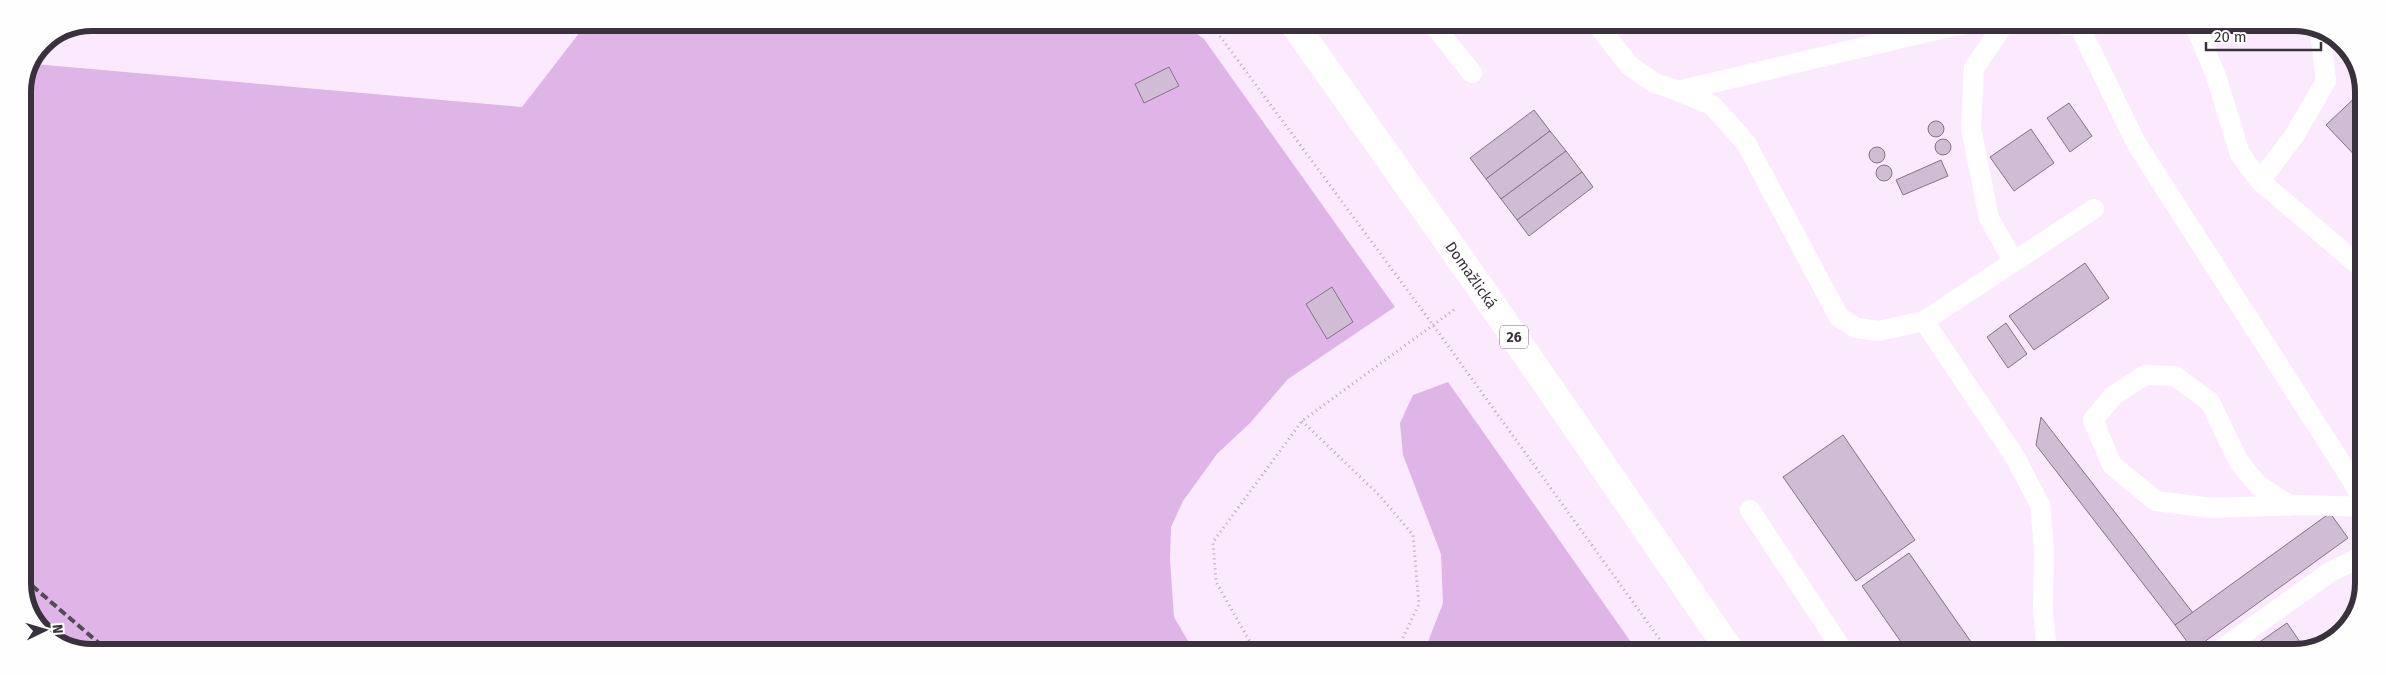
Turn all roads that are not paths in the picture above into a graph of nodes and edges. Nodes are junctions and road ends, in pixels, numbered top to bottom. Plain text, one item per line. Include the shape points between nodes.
1 (1299, 31) edge
2 (1439, 31) edge
3 (1602, 31) edge
4 (1932, 31) edge
5 (1999, 31) edge
6 (2082, 31) edge
7 (2197, 31) edge
8 (2321, 38) edge
9 (1472, 73) dead end
10 (1678, 91) junction
11 (2260, 181) junction
12 (2094, 209) dead end
13 (2013, 261) junction
14 (2355, 262) edge
15 (1924, 321) junction
16 (2355, 487) edge
17 (2291, 506) junction
18 (2355, 508) edge
19 (1750, 510) dead end
20 (2355, 560) edge
21 (1725, 644) edge
22 (1839, 644) edge
23 (2046, 644) edge
24 (2229, 644) edge

1 - 21 main road, Domažlická / 26
2 - 9 lane
3 - 10 lane via 1629,65 1653,82
4 - 10 lane
5 - 13 lane via 1974,68 1971,128 1989,218
6 - 16 lane via 2136,143
7 - 11 lane via 2216,76 2240,154
8 - 11 lane via 2326,81 2294,136
10 - 15 lane via 1712,105 1746,143 1839,317 1856,328 1879,331
11 - 14 lane
12 - 13 lane
13 - 15 lane
15 - 23 lane via 2015,457 2040,505
17 - 17 lane via 2211,508 2156,502 2112,464 2093,420 2113,396 2145,375 2175,376 2210,402 2239,462 2258,485
17 - 18 lane
19 - 22 lane
20 - 24 lane via 2330,572

